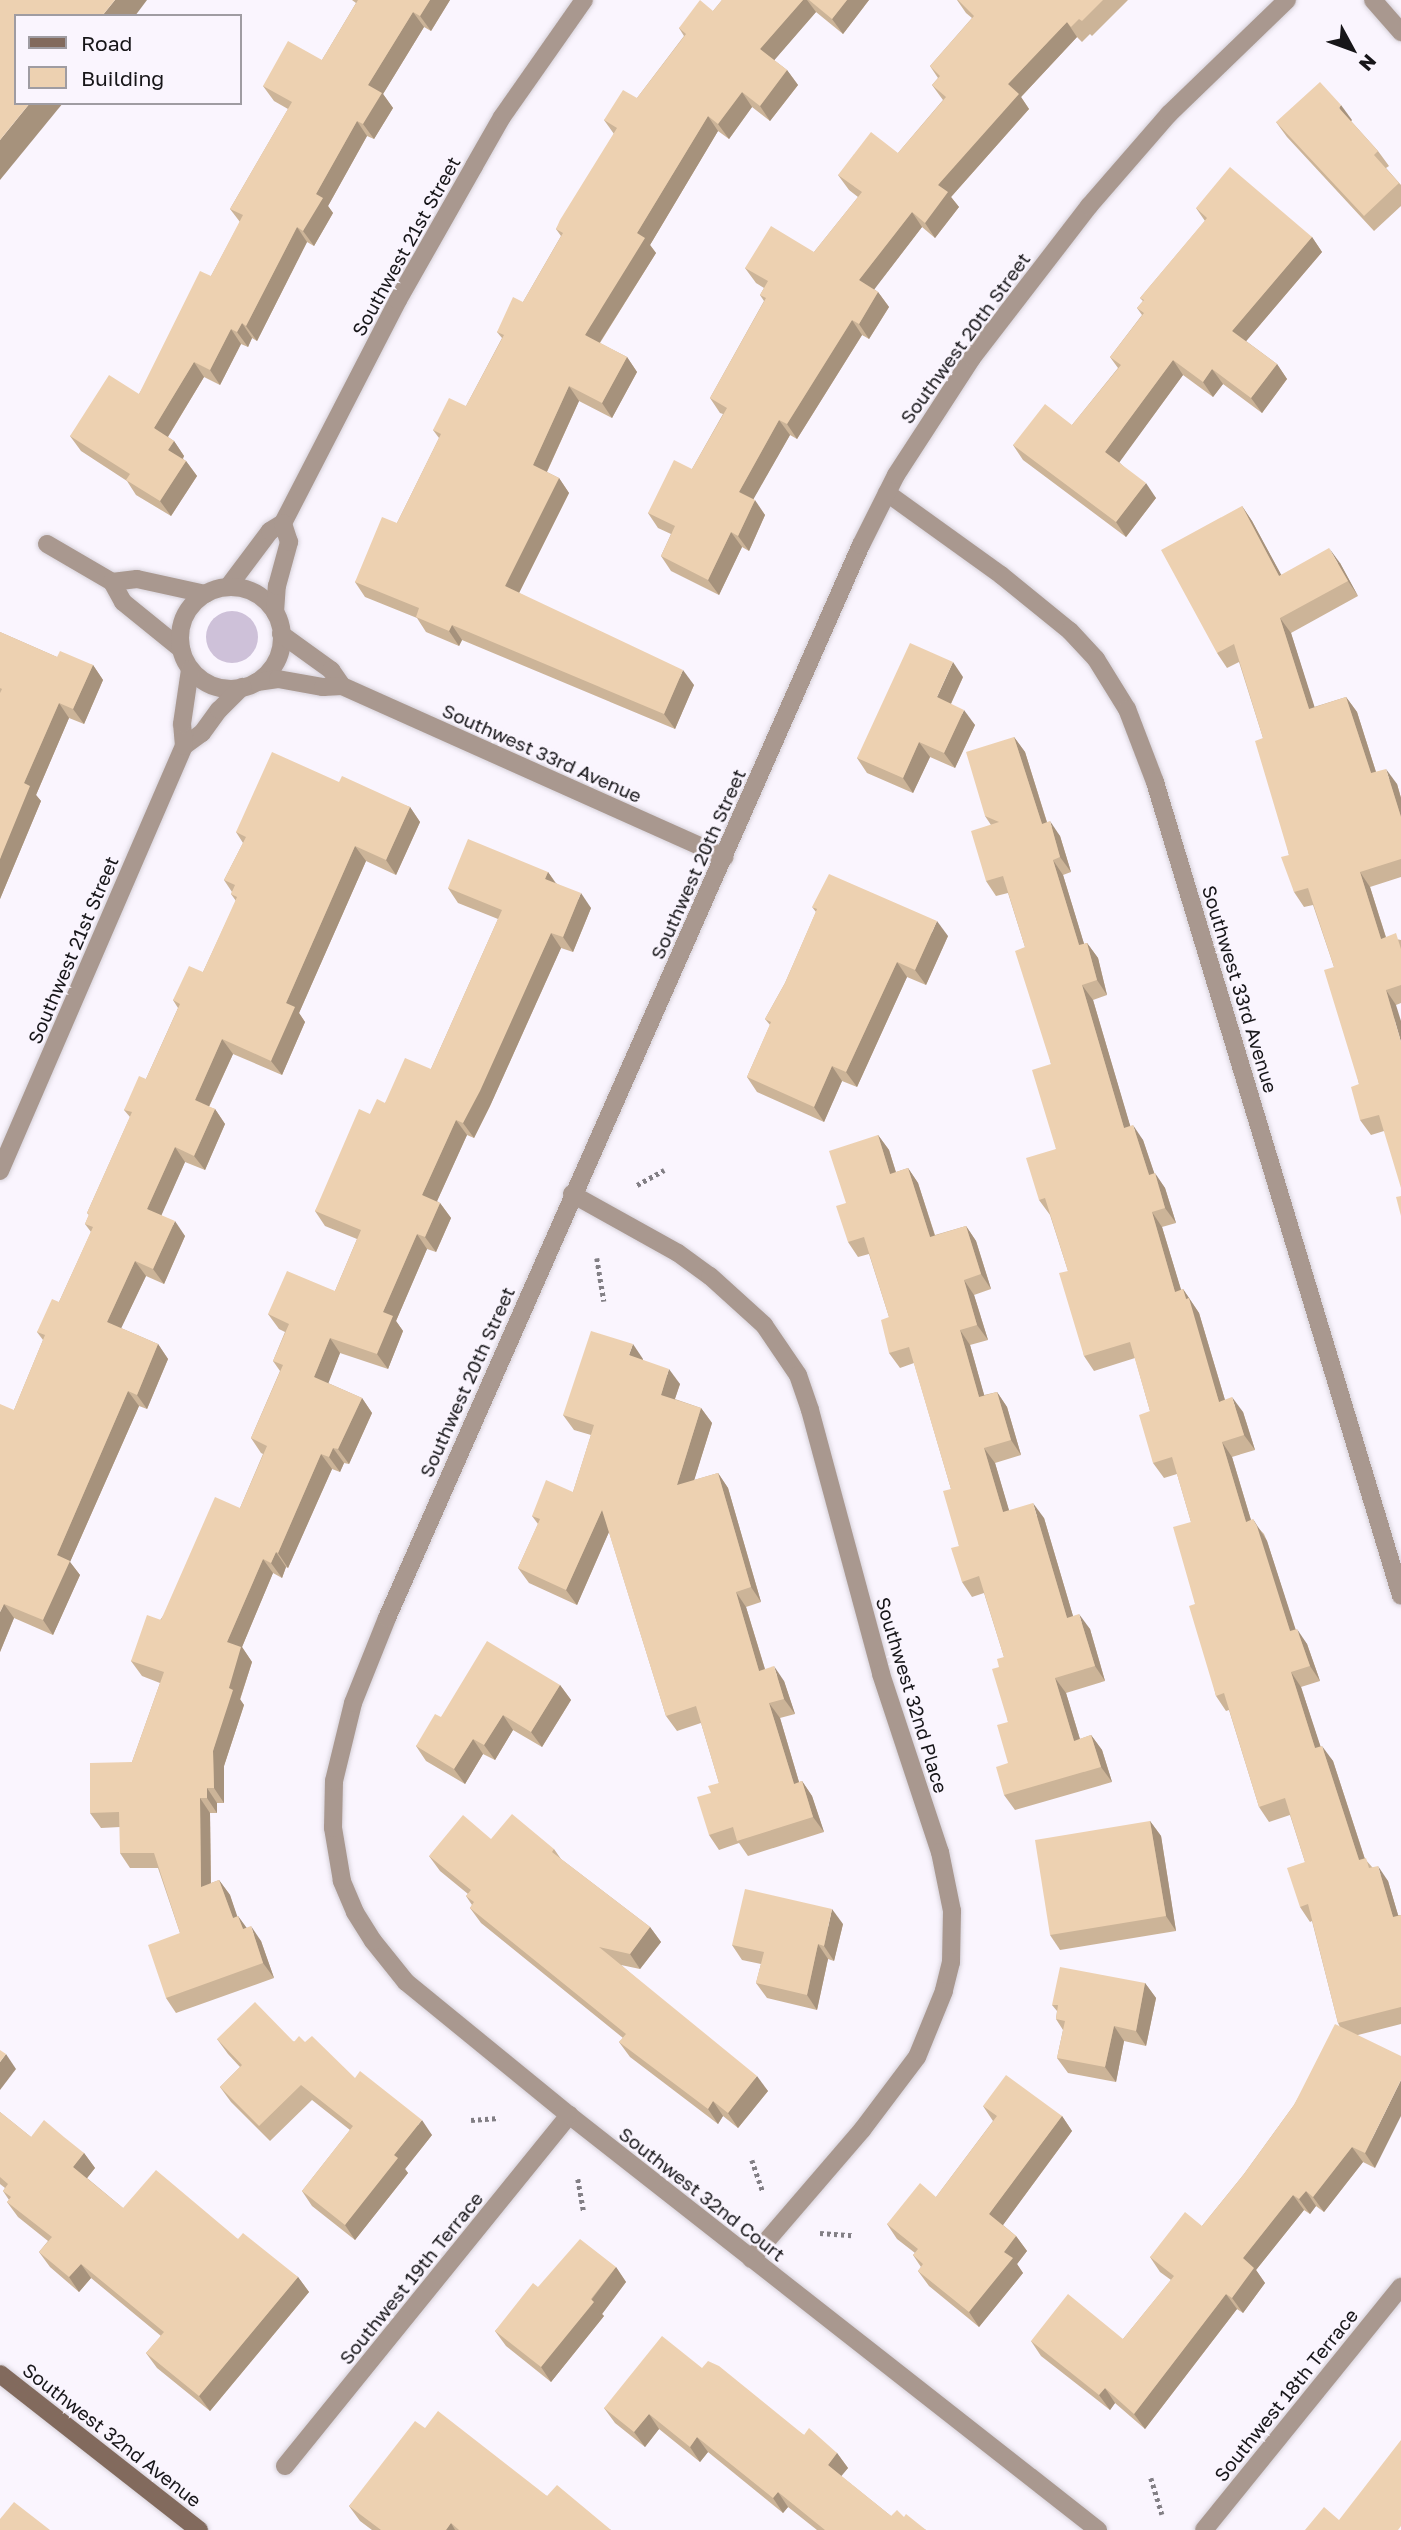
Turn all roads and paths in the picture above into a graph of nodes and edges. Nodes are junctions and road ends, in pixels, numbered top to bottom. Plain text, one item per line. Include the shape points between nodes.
1 (584, 0) edge
2 (1287, 0) edge
3 (1373, 0) edge
4 (1401, 32) edge
5 (887, 493) junction
6 (283, 523) junction
7 (47, 544) dead end
8 (112, 582) junction
9 (228, 587) junction
10 (205, 594) junction
11 (275, 612) junction
12 (281, 634) junction
13 (181, 649) junction
14 (190, 670) junction
15 (250, 685) junction
16 (342, 686) junction
17 (184, 746) junction
18 (725, 857) junction
19 (664, 1170) dead end
20 (0, 1171) edge
21 (637, 1185) dead end
22 (572, 1194) junction
23 (597, 1258) dead end
24 (604, 1301) dead end
25 (1401, 1596) edge
26 (335, 1847) joint
27 (569, 2115) junction
28 (499, 2118) dead end
29 (471, 2120) dead end
30 (752, 2160) dead end
31 (578, 2179) dead end
32 (763, 2192) dead end
33 (584, 2212) dead end
34 (820, 2233) dead end
35 (852, 2235) dead end
36 (751, 2259) junction
37 (1401, 2287) edge
38 (0, 2374) edge
39 (285, 2466) dead end
40 (1151, 2478) dead end
41 (1162, 2514) dead end
42 (199, 2530) edge
43 (1098, 2530) edge
44 (1204, 2530) edge

1 - 6 street, Southwest 21st Street via 532,71 479,157 398,300
2 - 5 street, Southwest 20th Street via 1169,114 1089,206 937,407
3 - 4 street
5 - 18 street, Southwest 20th Street
5 - 25 street, Southwest 33rd Avenue via 1070,631 1112,681 1127,709 1156,782
6 - 9 street, Southwest 21st Street via 270,531
6 - 11 street via 289,542
7 - 8 street
8 - 10 street via 137,579
8 - 13 street via 122,602
9 - 10 street
9 - 11 street via 256,593
10 - 13 street via 184,618
11 - 12 street
12 - 15 street via 276,661
12 - 16 street, Southwest 33rd Avenue via 331,670
13 - 14 street
14 - 15 street via 213,686
14 - 17 street, Southwest 21st Street via 181,724
15 - 16 street, Southwest 33rd Avenue via 278,679
15 - 17 street, Southwest 21st Street
16 - 18 street, Southwest 33rd Avenue
17 - 20 street, Southwest 21st Street
18 - 22 street, Southwest 20th Street
19 - 21 path
22 - 26 street, Southwest 20th Street via 361,1682 334,1782
22 - 36 street, Southwest 32nd Place via 710,1276 764,1325 798,1375 881,1674 940,1853 953,1911 951,1962 944,1991 917,2057 871,2119
23 - 24 path
26 - 27 street, Southwest 32nd Court via 355,1912 383,1957 432,2006
27 - 36 street, Southwest 32nd Court
27 - 39 street, Southwest 19th Terrace
28 - 29 path
30 - 32 path
31 - 33 path
34 - 35 path
36 - 43 street, Southwest 32nd Court
37 - 44 street, Southwest 18th Terrace
38 - 42 street, Southwest 32nd Avenue
40 - 41 path

